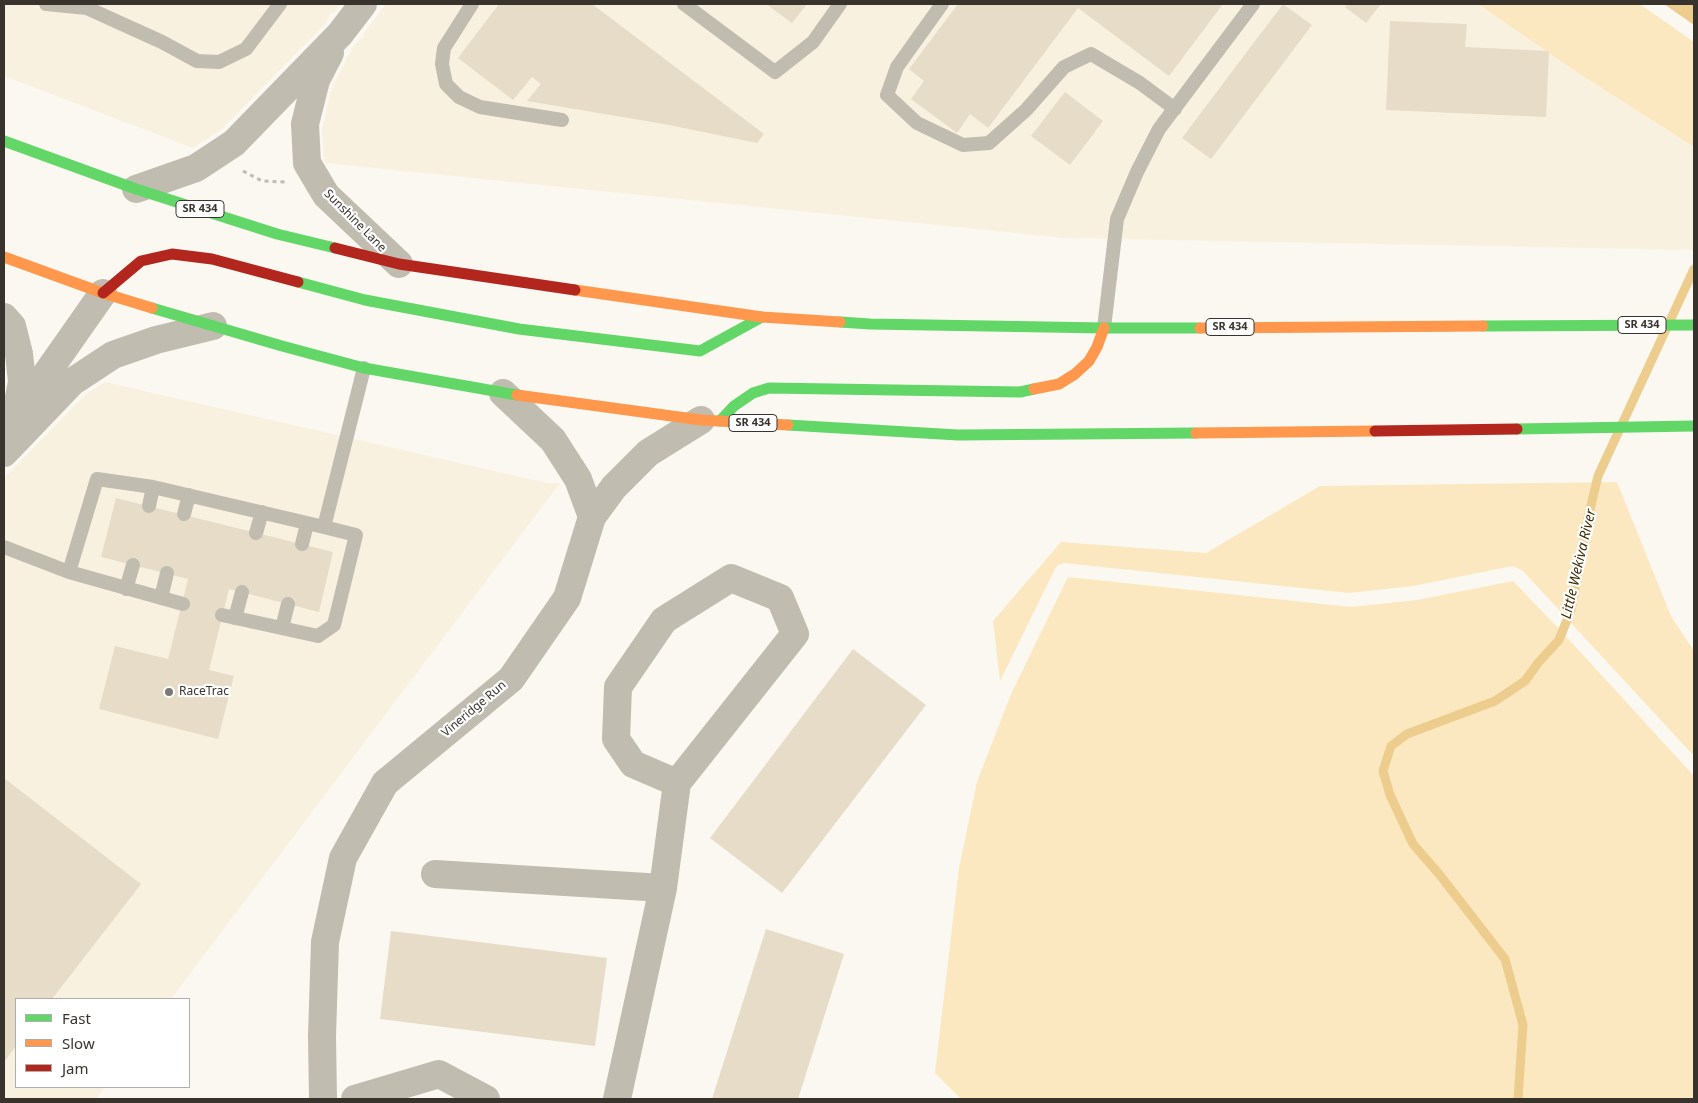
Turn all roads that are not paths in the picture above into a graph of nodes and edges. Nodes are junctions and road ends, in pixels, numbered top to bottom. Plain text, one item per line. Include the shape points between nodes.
1 (46, 4) edge
2 (280, 4) edge
3 (363, 4) edge
4 (472, 4) edge
5 (684, 4) edge
6 (840, 4) edge
7 (942, 4) edge
8 (1253, 4) edge
9 (89, 6) edge
10 (340, 34) junction
11 (1175, 109) junction
12 (562, 120) dead end
13 (4, 141) edge
14 (136, 190) junction
15 (4, 257) edge
16 (399, 264) junction
17 (103, 293) junction
18 (4, 317) edge
19 (762, 317) junction
20 (1694, 325) edge
21 (212, 326) junction
22 (1104, 328) junction
23 (364, 368) junction
24 (503, 393) junction
25 (710, 421) junction
26 (1694, 426) edge
27 (10, 427) edge
28 (4, 453) edge
29 (153, 486) junction
30 (188, 495) junction
31 (149, 506) dead end
32 (262, 512) junction
33 (184, 514) dead end
34 (592, 517) junction
35 (307, 524) junction
36 (324, 527) junction
37 (256, 533) dead end
38 (302, 544) dead end
39 (4, 547) edge
40 (133, 565) dead end
41 (70, 572) junction
42 (167, 573) dead end
43 (126, 589) junction
44 (242, 592) dead end
45 (161, 598) junction
46 (183, 604) dead end
47 (288, 604) dead end
48 (282, 628) junction
49 (677, 783) junction
50 (435, 874) dead end
51 (663, 888) junction
52 (324, 1099) edge
53 (356, 1099) edge
54 (486, 1099) edge
55 (616, 1099) edge

1 - 9 lane
2 - 9 lane via 246,49 219,62 197,61
3 - 10 street, Sunshine Lane
4 - 12 lane via 444,48 442,64 446,84 459,97 480,107
5 - 6 lane via 774,72 814,42
7 - 11 lane via 897,67 887,95 917,123 963,145 989,143 1026,110 1064,67 1091,54 1140,83
8 - 11 lane
10 - 14 street, Sunshine Lane via 234,143 196,168
10 - 16 street, Sunshine Lane via 316,80 305,124 307,163 326,195
11 - 22 lane via 1136,172 1116,219
13 - 14 main road, SR 434
14 - 16 main road, SR 434 via 277,234
15 - 17 main road, SR 434
16 - 19 main road, SR 434
17 - 19 main road via 141,261 172,254 212,259 365,300 519,329 700,351
17 - 21 main road, SR 434
17 - 27 street
18 - 27 street via 12,326 22,382
19 - 22 main road, SR 434 via 870,324
20 - 22 main road, SR 434
21 - 23 main road, SR 434
21 - 28 street via 113,355 72,382
22 - 25 main road via 1089,361 1059,384 1020,392 769,388 753,394
23 - 24 main road, SR 434
23 - 36 lane
24 - 25 main road, SR 434
24 - 34 street via 553,440 578,479
25 - 26 main road, SR 434 via 958,435
25 - 34 street, Vineridge Run via 648,453 614,487
29 - 30 lane
29 - 31 lane
29 - 41 lane via 97,479
30 - 32 lane
30 - 33 lane
32 - 35 lane
32 - 37 lane
34 - 52 street, Vineridge Run via 566,598 511,679 385,783 343,858 325,942
35 - 36 lane
35 - 38 lane
36 - 48 lane via 356,535 334,625 318,636
39 - 41 lane
40 - 43 lane
41 - 43 lane
42 - 45 lane
43 - 45 lane
44 - 48 lane via 229,616
45 - 46 lane
47 - 48 lane
49 - 49 street via 795,634 780,598 732,578 664,620 618,687 616,739 633,764
49 - 51 street
50 - 51 street
51 - 55 street
53 - 54 street via 440,1074

